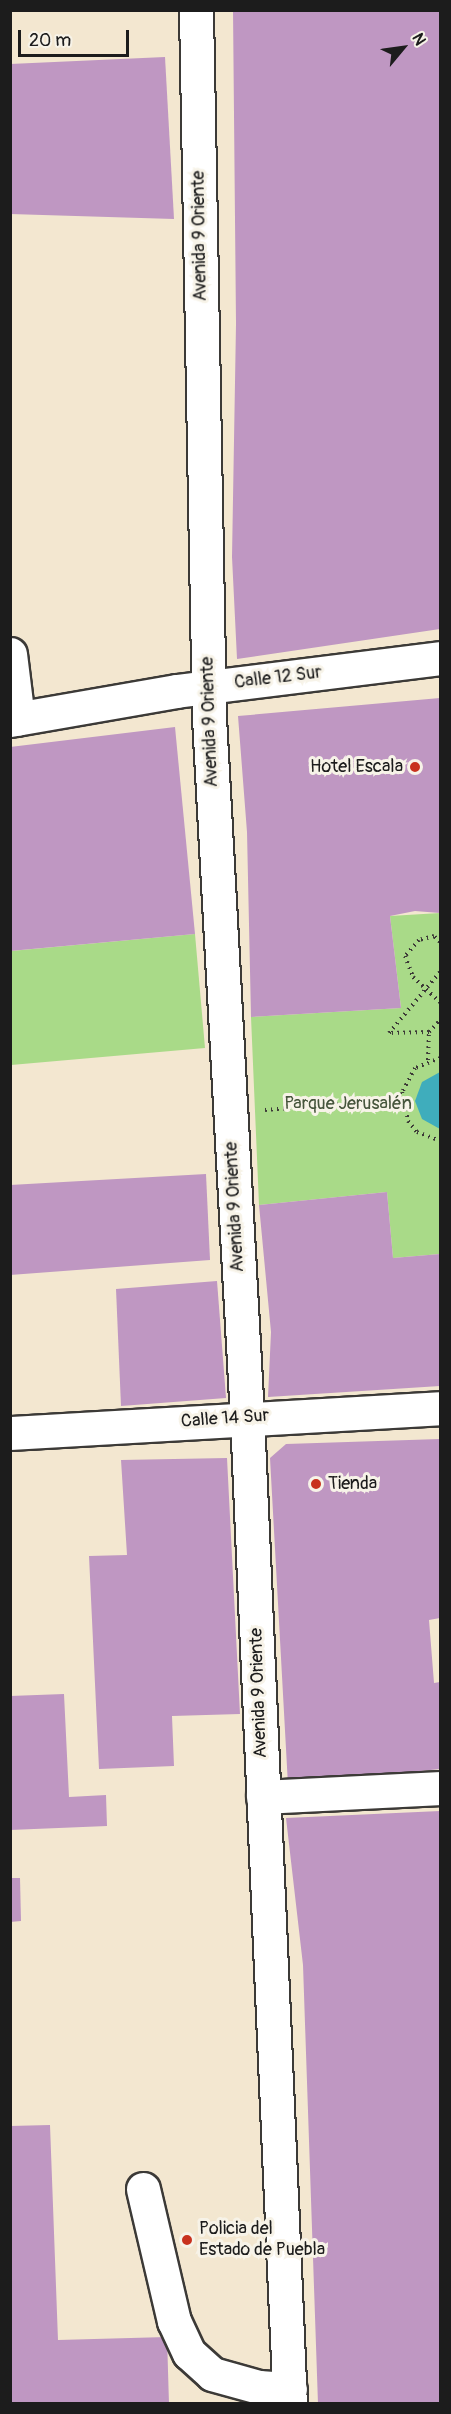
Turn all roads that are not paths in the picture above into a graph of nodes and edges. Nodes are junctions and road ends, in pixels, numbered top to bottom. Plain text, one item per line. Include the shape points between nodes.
1 (196, 10) edge
2 (10, 654) edge
3 (441, 658) edge
4 (211, 687) junction
5 (14, 720) edge
6 (441, 1408) edge
7 (247, 1417) junction
8 (10, 1433) edge
9 (441, 1788) edge
10 (263, 1797) junction
11 (143, 2188) dead end
12 (290, 2396) edge

1 - 4 street, Avenida 9 Oriente
2 - 5 street
3 - 4 street, Calle 12 Sur
4 - 5 street, Calle 12 Sur
4 - 7 street, Avenida 9 Oriente via 208,718
6 - 7 street, Calle 14 Sur
7 - 8 street, Calle 14 Sur
7 - 10 street, Avenida 9 Oriente
9 - 10 street
10 - 12 street, Avenida 9 Oriente
11 - 12 street via 174,2322 189,2353 212,2374

